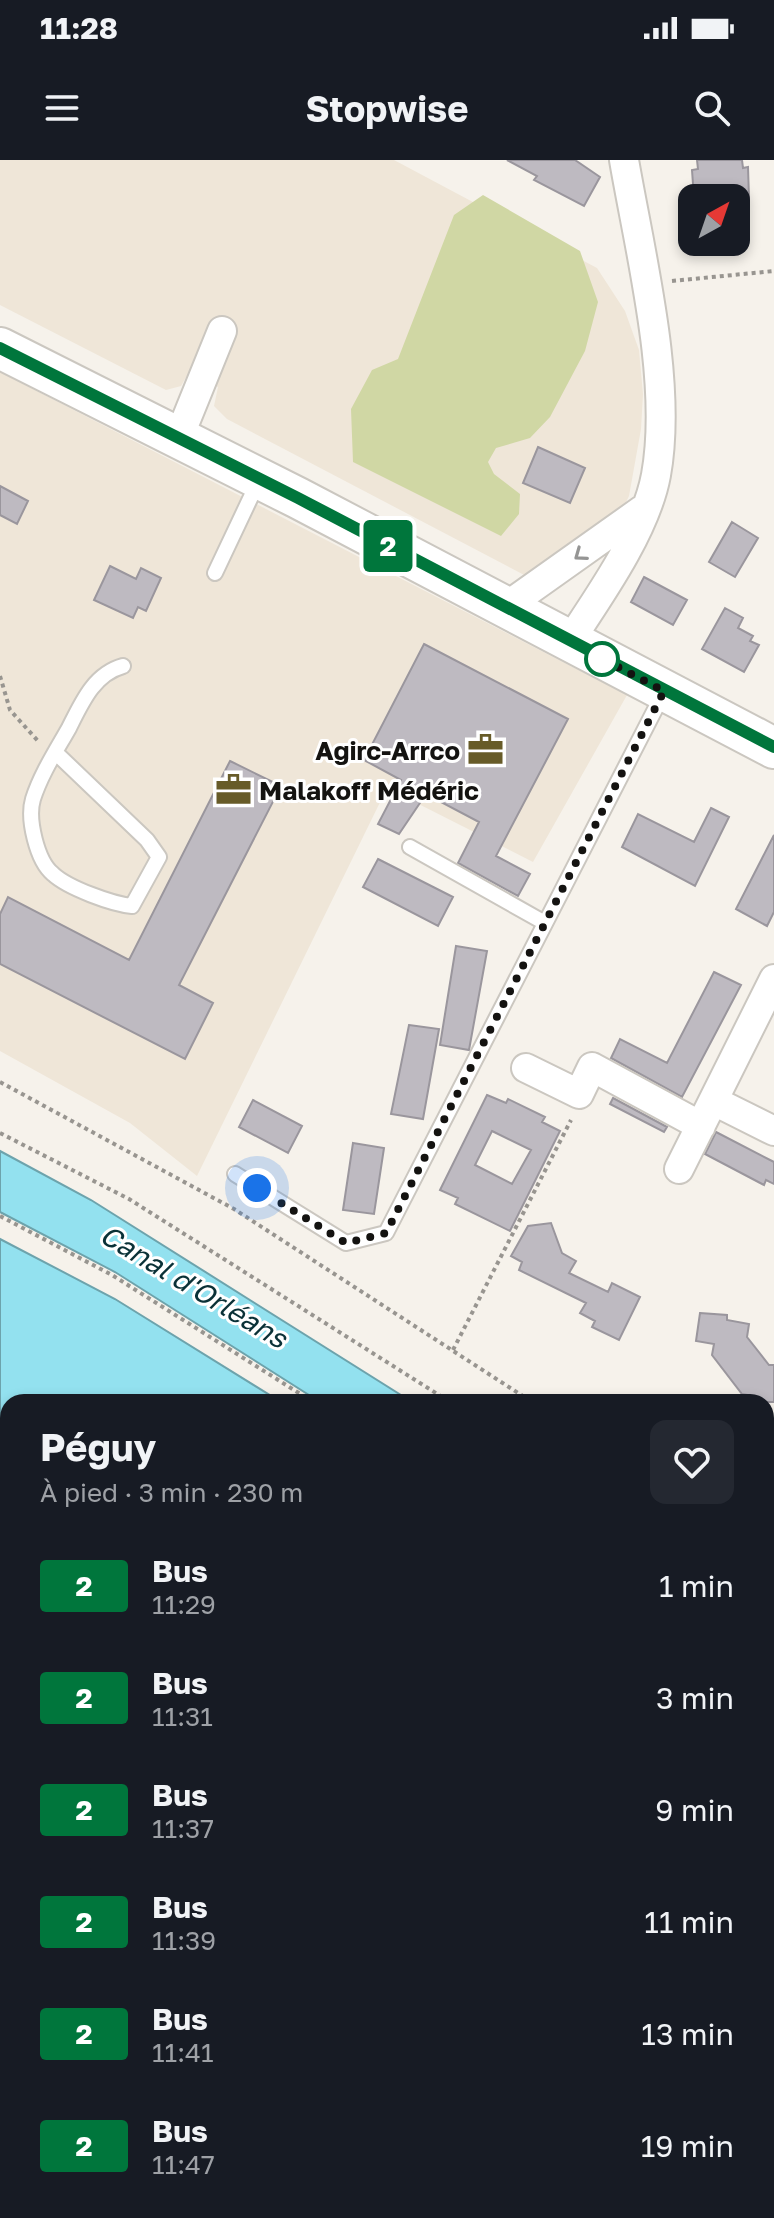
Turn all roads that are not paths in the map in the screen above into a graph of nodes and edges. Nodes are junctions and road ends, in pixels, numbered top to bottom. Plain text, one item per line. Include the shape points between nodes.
1 (624, 160) edge
2 (222, 331) dead end
3 (0, 348) edge
4 (179, 437) junction
5 (260, 478) junction
6 (643, 510) junction
7 (215, 573) dead end
8 (504, 608) junction
9 (569, 642) junction
10 (123, 666) dead end
11 (664, 691) junction
12 (774, 748) edge
13 (54, 754) junction
14 (410, 847) dead end
15 (545, 923) junction
16 (774, 979) edge
17 (526, 1068) dead end
18 (708, 1113) junction
19 (774, 1131) edge
20 (679, 1169) dead end
21 (235, 1174) dead end

1 - 6 street via 658,386 656,476
2 - 4 street
3 - 4 main road
4 - 5 main road
5 - 7 lane
5 - 8 main road
6 -> 8 street
6 - 9 street via 625,553
8 - 9 main road
9 - 11 main road
10 - 13 lane via 107,670 86,696
11 - 12 main road
11 - 15 lane
13 - 13 lane via 32,803 44,863 53,875 115,904 132,906 159,857
14 - 15 lane
15 - 21 lane via 386,1233 346,1243
16 - 18 street
17 - 18 street via 579,1094 592,1067
18 - 19 street
18 - 20 street

